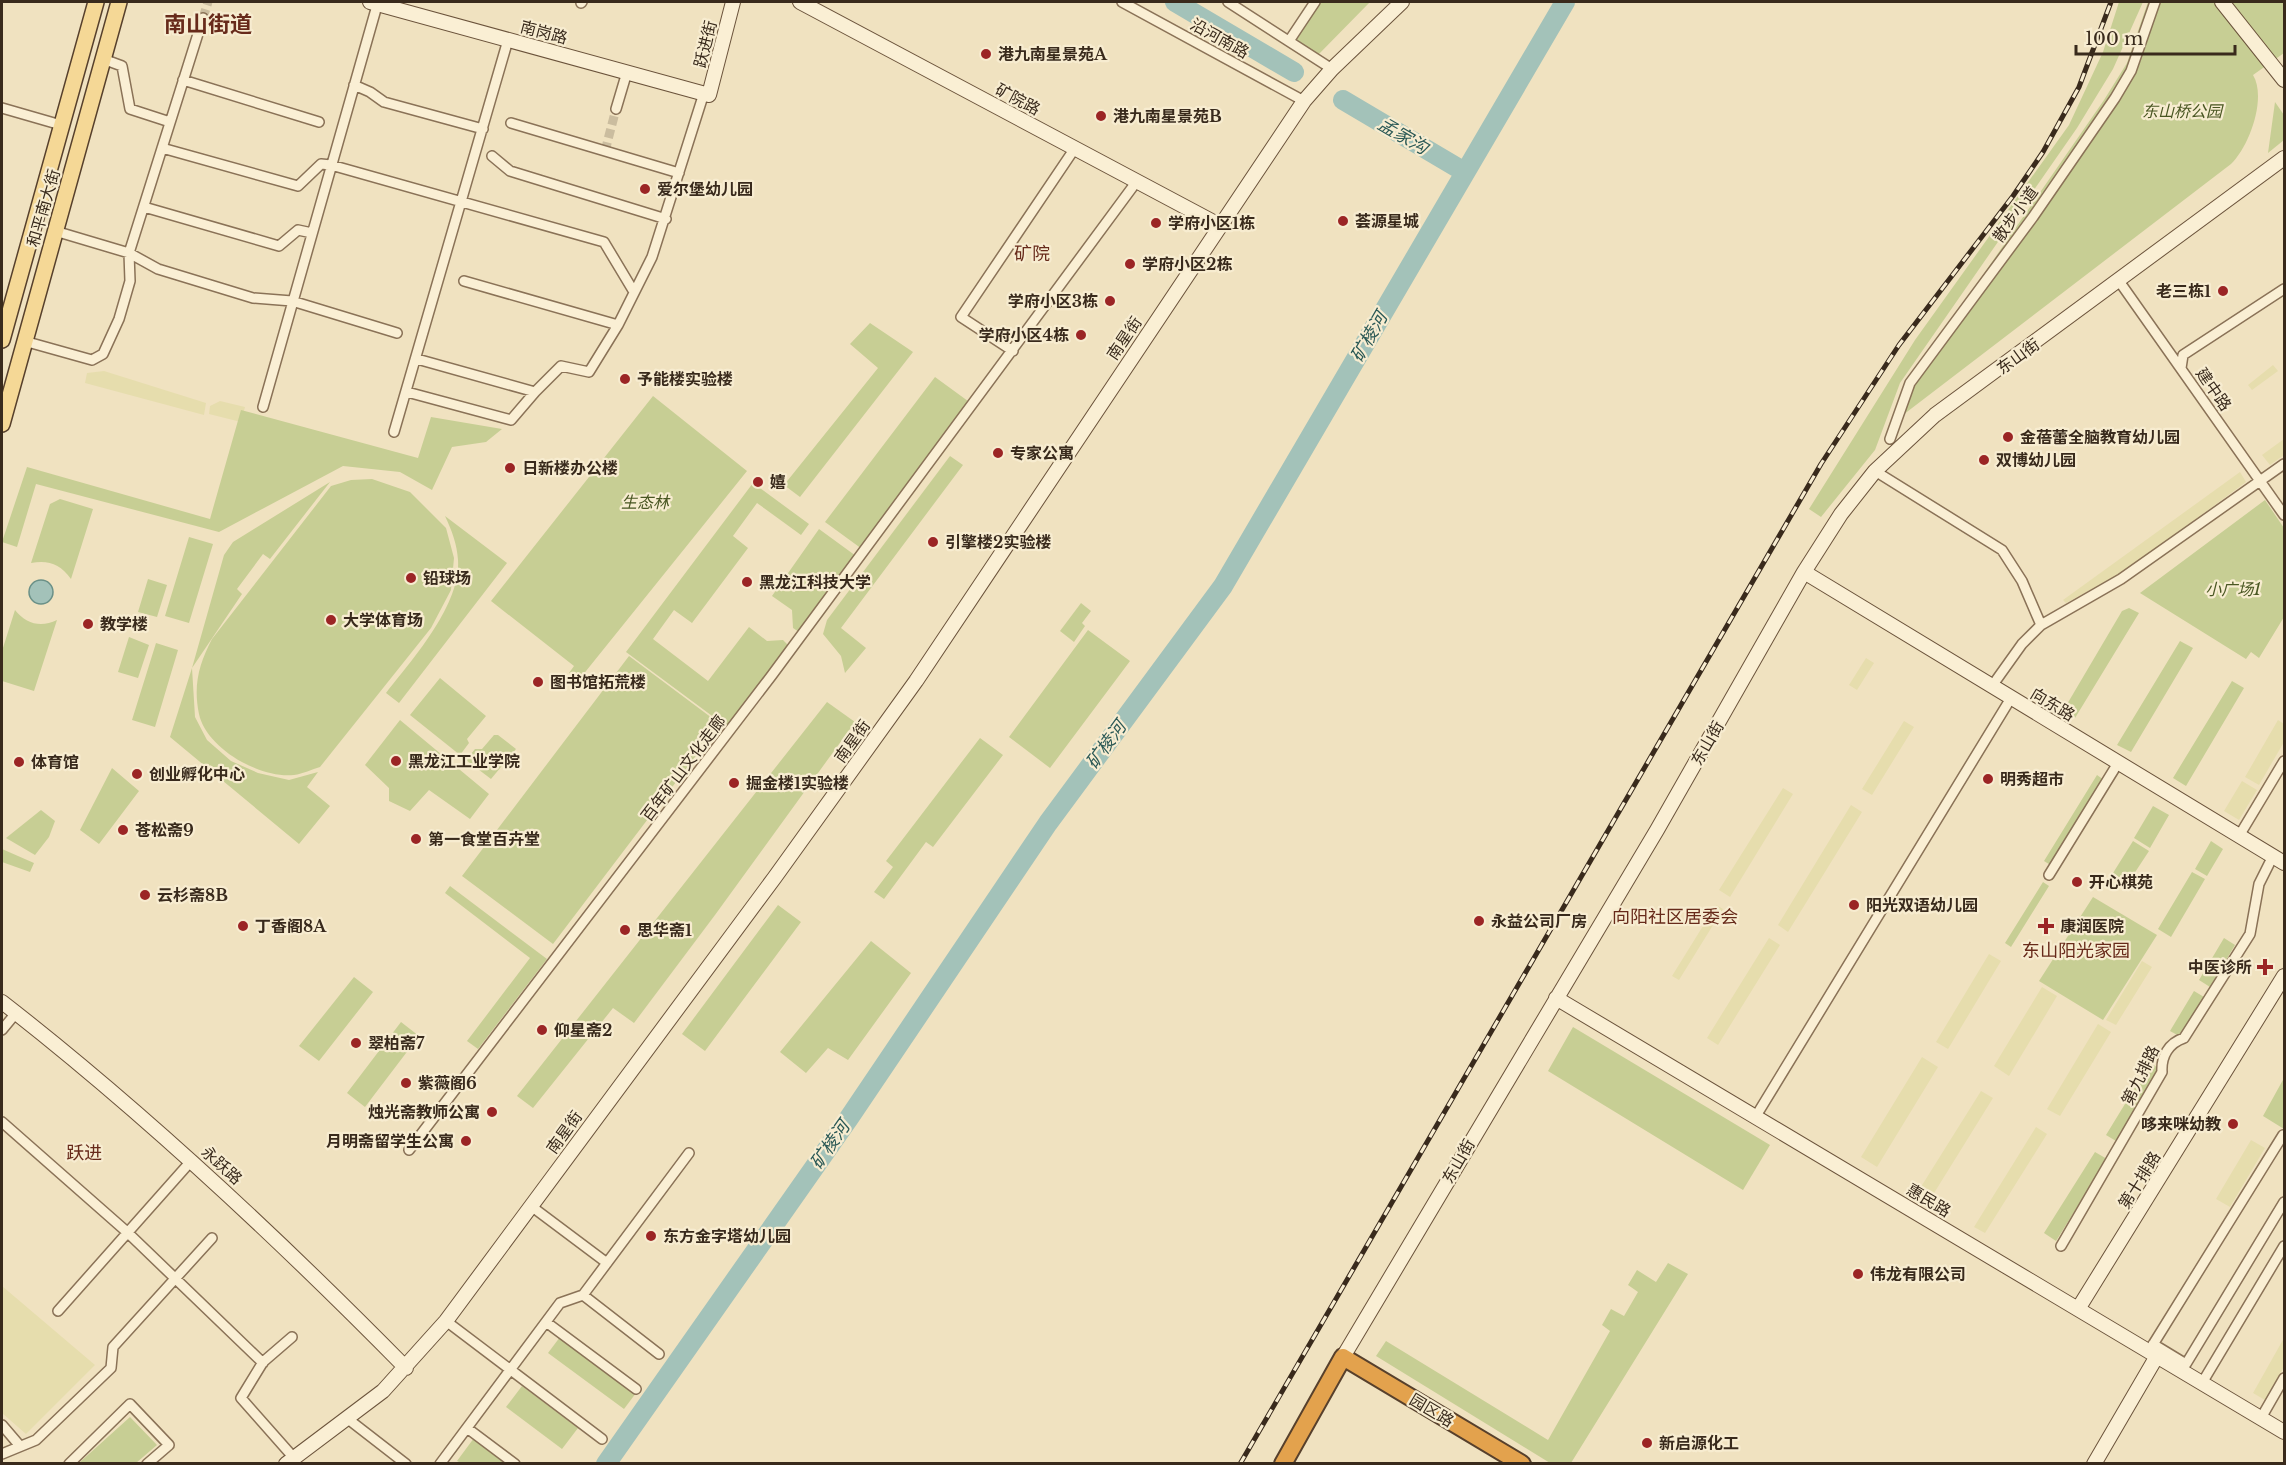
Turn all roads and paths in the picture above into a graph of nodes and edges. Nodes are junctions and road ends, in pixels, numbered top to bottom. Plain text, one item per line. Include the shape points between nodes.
1 (96, 2) edge
2 (119, 2) edge
3 (375, 2) edge
4 (733, 2) edge
5 (800, 2) edge
6 (1122, 2) edge
7 (1228, 2) edge
8 (1315, 2) edge
9 (1402, 2) edge
10 (2155, 2) edge
11 (2222, 2) edge
12 (202, 18) tunnel mouth
13 (508, 40) junction
14 (1289, 41) junction
15 (103, 59) junction
16 (1332, 69) junction
17 (627, 72) junction
18 (183, 80) junction
19 (2284, 80) edge
20 (354, 85) junction
21 (706, 94) junction
22 (1304, 101) junction
23 (2, 108) edge
24 (616, 109) tunnel mouth
25 (170, 122) junction
26 (319, 122) dead end
27 (511, 123) dead end
28 (61, 125) junction
29 (483, 129) junction
30 (162, 148) junction
31 (1075, 148) junction
32 (492, 156) dead end
33 (2284, 158) edge
34 (331, 165) junction
35 (679, 173) junction
36 (1137, 181) junction
37 (461, 203) junction
38 (144, 207) junction
39 (666, 219) junction
40 (1219, 225) junction
41 (55, 231) junction
42 (312, 233) junction
43 (129, 253) junction
44 (464, 281) dead end
45 (2119, 281) junction
46 (2284, 289) edge
47 (634, 292) junction
48 (292, 301) junction
49 (618, 325) junction
50 (397, 333) dead end
51 (2, 340) edge
52 (24, 341) junction
53 (1013, 351) junction
54 (417, 359) junction
55 (2181, 368) junction
56 (407, 392) junction
57 (535, 392) junction
58 (263, 406) dead end
59 (2, 424) edge
60 (394, 432) dead end
61 (1890, 440) dead end
62 (2284, 464) edge
63 (1875, 471) junction
64 (2260, 481) junction
65 (2284, 515) edge
66 (1804, 572) junction
67 (2041, 625) junction
68 (1992, 686) junction
69 (2011, 698) junction
70 (2284, 761) edge
71 (2118, 763) junction
72 (2240, 836) junction
73 (2279, 860) edge
74 (2049, 875) dead end
75 (2284, 976) edge
76 (1556, 998) junction
77 (2, 1002) edge
78 (16, 1013) junction
79 (2, 1030) edge
80 (1756, 1116) junction
81 (2, 1122) edge
82 (2283, 1135) dead end
83 (409, 1150) dead end
84 (689, 1153) dead end
85 (192, 1160) junction
86 (2284, 1202) edge
87 (531, 1206) junction
88 (127, 1233) junction
89 (212, 1238) dead end
90 (2061, 1245) dead end
91 (2284, 1246) edge
92 (607, 1263) junction
93 (176, 1278) junction
94 (583, 1295) junction
95 (2078, 1309) junction
96 (58, 1311) dead end
97 (446, 1321) junction
98 (546, 1322) junction
99 (292, 1337) dead end
100 (2153, 1350) junction
101 (658, 1354) dead end
102 (1343, 1357) junction
103 (263, 1363) junction
104 (406, 1368) junction
105 (510, 1370) junction
106 (2284, 1378) edge
107 (2202, 1383) junction
108 (636, 1389) dead end
109 (2261, 1418) junction
110 (348, 1419) junction
111 (2, 1425) edge
112 (467, 1428) junction
113 (2284, 1432) edge
114 (602, 1439) dead end
115 (20, 1446) junction
116 (2, 1454) edge
117 (290, 1461) edge
118 (69, 1464) edge
119 (147, 1464) edge
120 (406, 1464) edge
121 (440, 1464) edge
122 (515, 1464) edge
123 (1283, 1464) edge
124 (1522, 1464) edge
125 (2094, 1464) edge

1 - 28 main road, 和平南大街
2 - 15 main road, 和平南大街
3 - 13 street, 南岗路
3 - 20 street
4 - 21 street, 跃进街
5 - 31 street, 矿院路
6 - 22 street, 沿河南路
7 - 14 street
8 - 14 street
9 - 16 street, 南星街
10 - 61 street, 散步小道 via 2126,80 1910,383
11 - 19 street
12 - 18 street
13 - 17 street, 南岗路
13 - 29 street
14 - 16 street
15 - 25 street via 122,66 130,109
15 - 41 main road, 和平南大街
16 - 22 street, 南星街
17 - 21 street, 南岗路
17 - 24 street
18 - 25 street
18 - 26 street
20 - 29 street via 384,102
20 - 34 street
21 - 35 street
22 - 40 street, 南星街
23 - 28 street
25 - 30 street
27 - 35 street
28 - 51 main road, 和平南大街
29 - 37 street
30 - 34 street via 298,186 321,164
30 - 38 street
31 - 36 street, 矿院路
31 - 53 street via 961,317
32 - 39 street via 510,171
33 - 45 street, 东山街
34 - 37 street
34 - 42 street
35 - 39 street
36 - 40 street, 矿院路
36 - 53 street, 百年矿山文化走廊
37 - 47 street via 604,242
37 - 54 street
38 - 42 street via 279,246 298,230
38 - 43 street
39 - 47 street
40 - 87 street, 南星街 via 916,681
41 - 43 street
41 - 52 main road, 和平南大街
42 - 48 street
43 - 48 street via 158,269 253,298
43 - 52 street via 130,281 103,354 92,360
44 - 49 street
45 - 55 street, 建中路
45 - 63 street, 东山街 via 1935,416
46 - 55 street via 2183,355
47 - 49 street
48 - 50 street
48 - 58 street
49 - 57 street via 589,372 561,366
52 - 59 main road, 和平南大街
53 - 83 street, 百年矿山文化走廊
54 - 56 street
54 - 57 street
55 - 64 street, 建中路
56 - 57 street via 512,420
56 - 60 street
62 - 64 street
63 - 66 street, 东山街 via 1841,514
63 - 67 street via 2002,550 2022,581
64 - 65 street, 建中路
64 - 67 street via 2121,579
66 - 68 street, 向东路
66 - 76 street, 东山街
67 - 68 street
68 - 69 street, 向东路
69 - 71 street, 向东路
69 - 80 street
70 - 72 street
71 - 72 street, 向东路
71 - 74 street
72 - 73 street, 向东路
73 - 90 street, 第九排路 via 2259,884 2250,934 2184,1038 2174,1042 2161,1061 2162,1072
75 - 95 street, 第十排路
76 - 80 street, 惠民路
76 - 102 street, 东山街
77 - 78 street, 永跃路
78 - 79 street
78 - 85 street, 永跃路 via 88,1069
80 - 95 street, 惠民路
81 - 88 street
82 - 100 street
84 - 92 street
85 - 88 street
85 - 104 street, 永跃路
86 - 100 street via 2186,1364
87 - 92 street
87 - 97 street, 南星街
88 - 93 street
88 - 96 street
89 - 93 street
91 - 107 street
92 - 94 street
93 - 103 street
93 - 115 street via 113,1347 111,1368 36,1440
94 - 98 street via 561,1303
94 - 101 street
95 - 100 street, 惠民路
97 - 104 street, 南星街
97 - 105 street
98 - 105 street
98 - 108 street
99 - 103 street
100 - 107 street, 惠民路
100 - 125 street
102 - 123 highway, 东山街
102 - 124 highway, 园区路
103 - 117 street via 241,1398
104 - 110 street, 南星街
105 - 112 street
105 - 114 street
106 - 109 street
107 - 109 street, 惠民路
109 - 113 street, 惠民路
110 - 117 street, 南星街
110 - 120 street
111 - 115 street
112 - 121 street
112 - 122 street
115 - 116 street
118 - 119 street via 130,1404 169,1445

